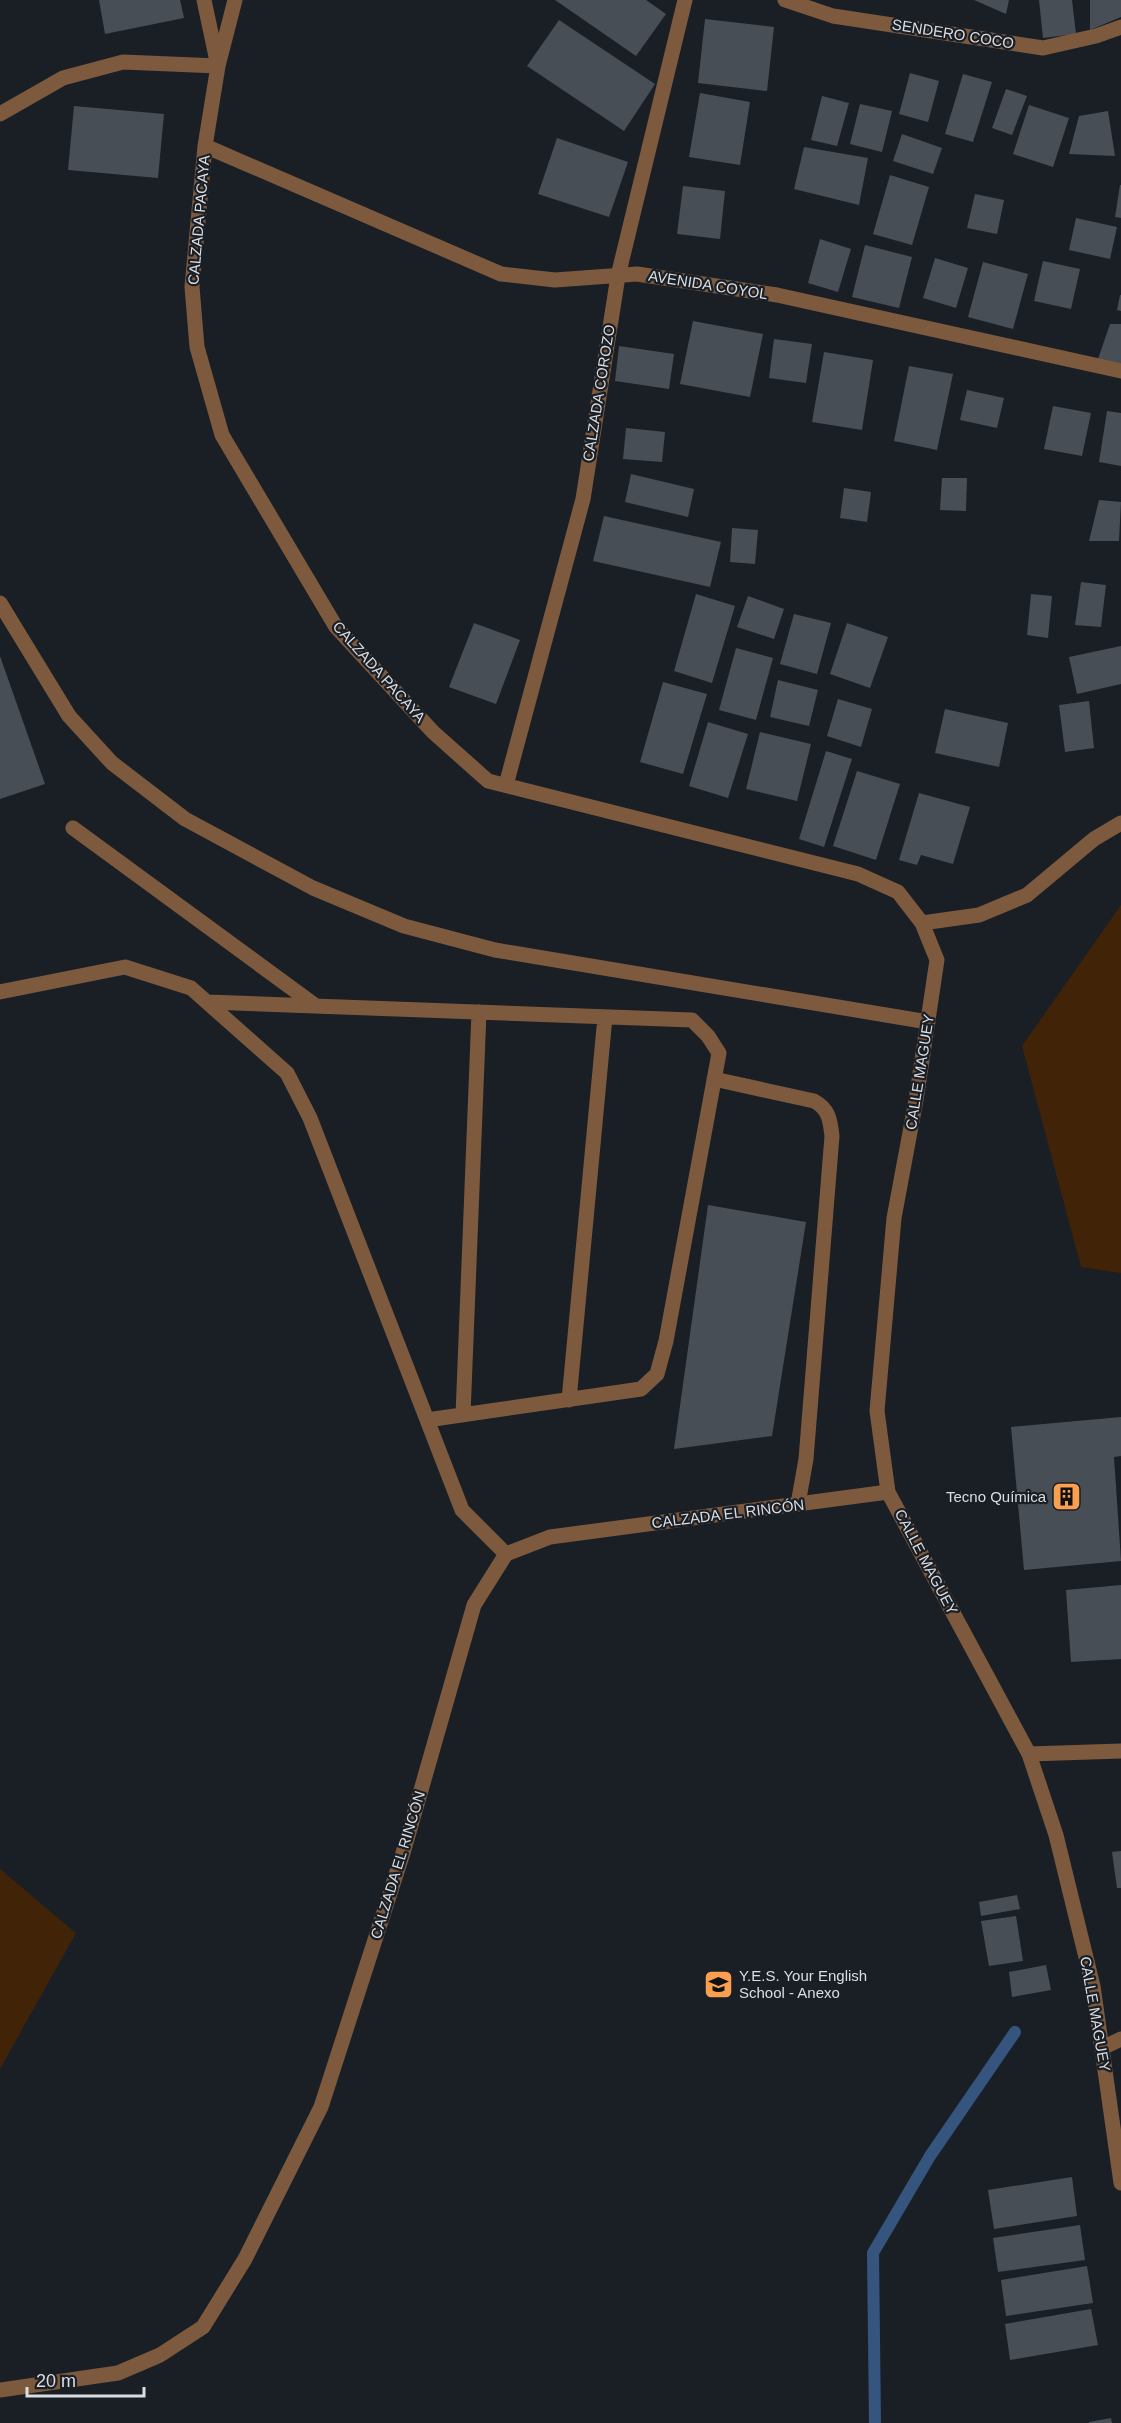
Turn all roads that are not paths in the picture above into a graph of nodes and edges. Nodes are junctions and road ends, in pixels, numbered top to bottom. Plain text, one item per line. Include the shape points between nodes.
1 (204, 0) edge
2 (235, 0) edge
3 (685, 0) edge
4 (785, 0) edge
5 (1121, 27) edge
6 (218, 66) junction
7 (0, 114) edge
8 (205, 146) junction
9 (618, 276) junction
10 (1121, 371) edge
11 (0, 603) edge
12 (506, 785) junction
13 (1121, 823) edge
14 (73, 828) dead end
15 (922, 923) junction
16 (0, 992) edge
17 (208, 1002) junction
18 (316, 1006) junction
19 (479, 1012) junction
20 (605, 1017) junction
21 (928, 1022) junction
22 (714, 1080) junction
23 (569, 1400) junction
24 (463, 1415) junction
25 (427, 1420) junction
26 (888, 1492) junction
27 (798, 1504) junction
28 (506, 1554) junction
29 (1121, 1751) edge
30 (1029, 1754) junction
31 (1121, 2039) edge
32 (1102, 2048) junction
33 (1121, 2182) edge
34 (0, 2390) edge

1 - 6 street
2 - 6 street, CALZADA PACAYA
3 - 9 street, CALZADA COROZO
4 - 5 street, SENDERO COCO via 833,16 1043,48
6 - 7 street via 123,62 63,78
6 - 8 street, CALZADA PACAYA
8 - 9 street, AVENIDA COYOL via 501,274 555,280
8 - 12 street, CALZADA PACAYA via 192,287 197,347 222,435 336,627 433,732 488,781
9 - 10 street, AVENIDA COYOL via 637,274 777,295
9 - 12 street, CALZADA COROZO via 583,499
11 - 21 street via 69,716 112,763 185,819 313,888 404,926 495,950
12 - 15 street, CALZADA PACAYA via 858,874 898,892
13 - 15 street via 1094,839 1027,895 979,915
14 - 18 street
15 - 21 street, CALLE MAGUEY via 937,960
16 - 17 street via 125,967 191,988
17 - 18 street
17 - 25 street via 287,1073 310,1118
18 - 19 street
19 - 20 street
19 - 24 street
20 - 22 street via 692,1020 719,1053
20 - 23 street
21 - 26 street, CALLE MAGUEY via 894,1218 877,1411
22 - 23 street via 657,1374 641,1389
22 - 27 street via 814,1101 824,1107 830,1119 832,1136 806,1459
23 - 24 street
24 - 25 street
25 - 28 street via 462,1510
26 - 27 street, CALZADA EL RINCÓN
26 - 30 street, CALLE MAGUEY
27 - 28 street, CALZADA EL RINCÓN via 550,1537
28 - 34 street, CALZADA EL RINCÓN via 474,1605 403,1853 321,2107 245,2259 203,2327 160,2355 118,2373
29 - 30 street
30 - 32 street, CALLE MAGUEY via 1056,1835 1093,1986
31 - 32 street
32 - 33 street, CALLE MAGUEY

